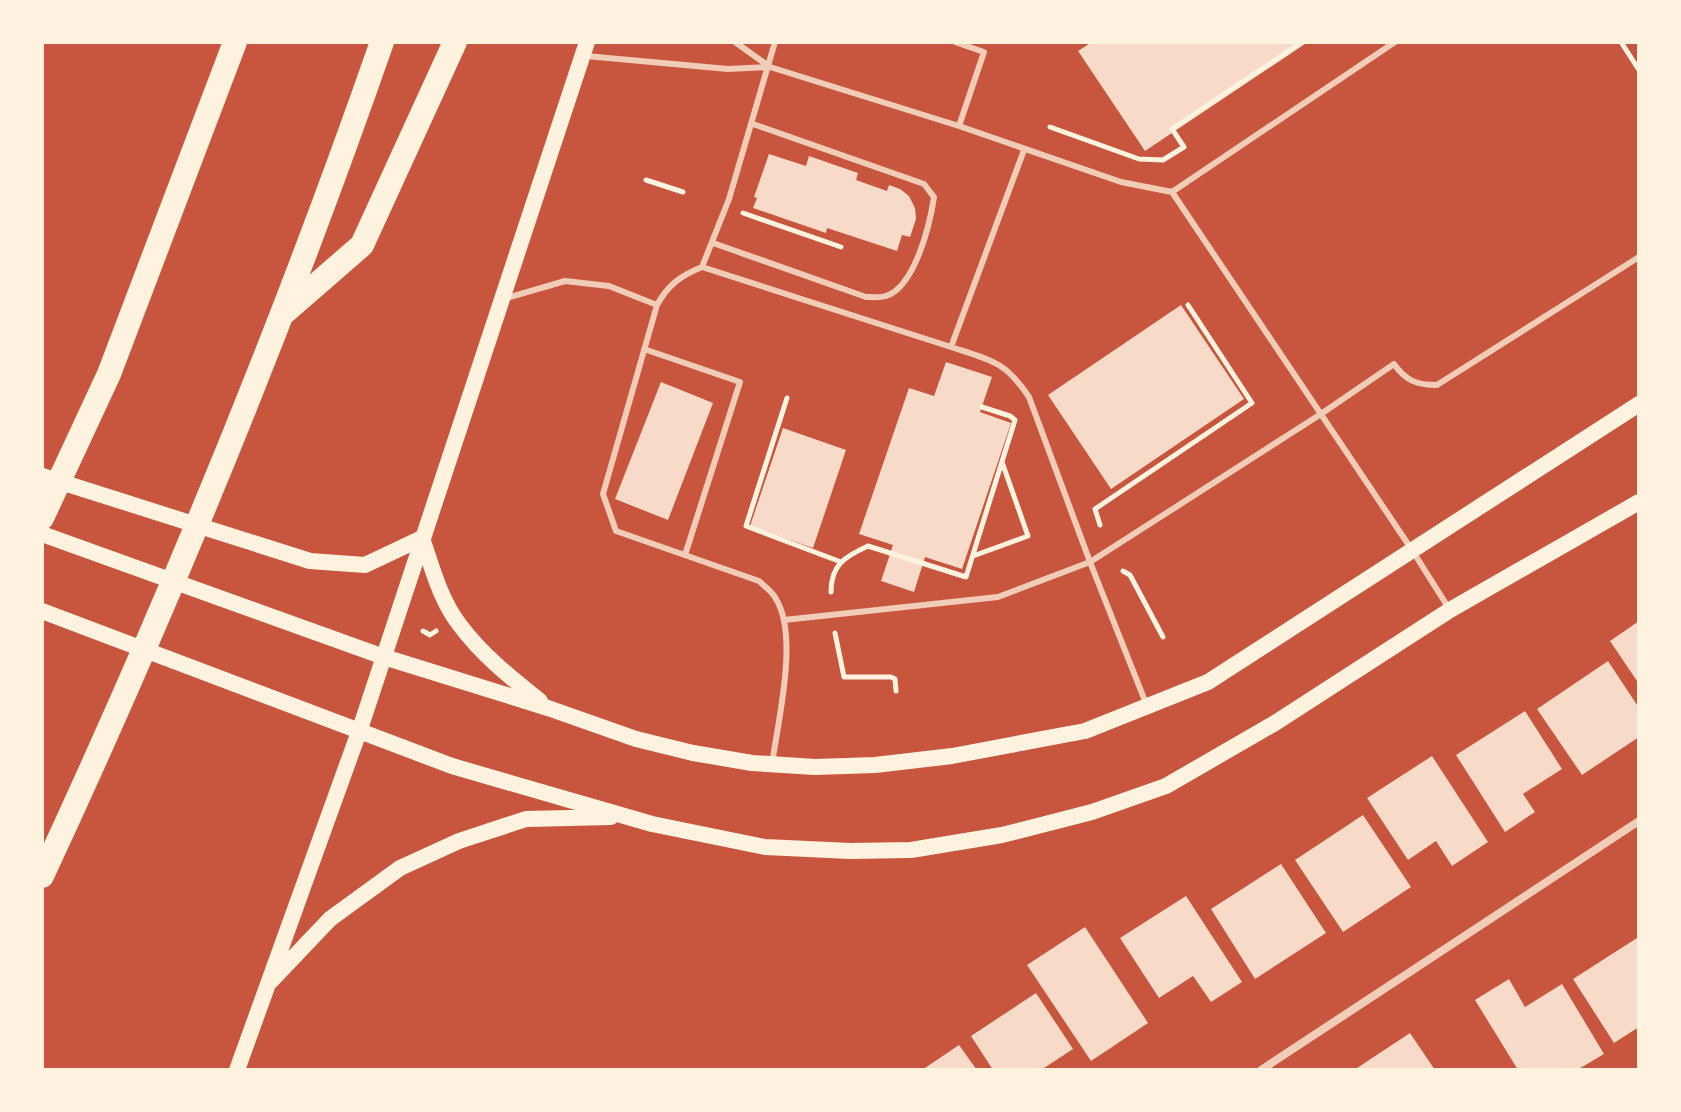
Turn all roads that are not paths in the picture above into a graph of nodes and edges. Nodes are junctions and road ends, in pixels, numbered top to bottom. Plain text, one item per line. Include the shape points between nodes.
1 (235, 42) edge
2 (382, 42) edge
3 (455, 42) edge
4 (735, 42) edge
5 (775, 42) edge
6 (955, 42) edge
7 (1395, 42) edge
8 (585, 49) edge
9 (770, 67) junction
10 (753, 124) junction
11 (959, 126) junction
12 (1024, 150) junction
13 (1172, 192) junction
14 (713, 243) junction
15 (1639, 257) edge
16 (702, 267) junction
17 (500, 300) junction
18 (657, 305) junction
19 (284, 313) junction
20 (951, 347) junction
21 (644, 349) junction
22 (1639, 404) edge
23 (1321, 414) junction
24 (42, 476) edge
25 (1639, 502) edge
26 (42, 518) edge
27 (42, 534) edge
28 (422, 538) junction
29 (1412, 550) junction
30 (685, 555) junction
31 (1090, 562) junction
32 (1450, 610) junction
33 (42, 611) edge
34 (784, 620) junction
35 (384, 657) junction
36 (1147, 706) junction
37 (548, 708) junction
38 (360, 729) junction
39 (772, 764) junction
40 (626, 817) junction
41 (1639, 821) edge
42 (42, 876) edge
43 (267, 985) junction
44 (237, 1070) edge
45 (1261, 1070) edge

1 - 26 highway via 109,374
2 - 19 highway
3 - 19 highway via 362,245
4 - 9 lane
5 - 9 lane
6 - 11 lane via 984,52
7 - 13 lane
8 - 9 lane via 728,69
8 - 17 main road
9 - 10 lane
9 - 11 lane
10 - 14 lane
10 - 14 lane via 924,184 934,197 915,266 886,296 866,297
11 - 12 lane
12 - 13 lane via 1121,182
12 - 20 lane
13 - 23 lane
14 - 16 lane
15 - 23 lane via 1437,385 1418,385 1394,364
16 - 18 lane via 666,289
16 - 20 lane
17 - 18 lane via 565,281 609,286
17 - 28 main road
18 - 21 lane
19 - 42 highway via 157,624
20 - 31 lane via 996,361 1029,397
21 - 30 lane via 603,494 616,531
21 - 30 lane via 740,382
22 - 29 main road
23 - 29 lane
23 - 31 lane
24 - 28 main road via 310,561 365,565
25 - 32 main road
27 - 35 main road
28 - 35 main road
28 - 37 main road via 458,624 499,668
29 - 32 lane
29 - 36 main road via 1208,682
30 - 34 lane via 759,581 776,598
31 - 34 lane via 998,597
31 - 36 lane
32 - 40 main road via 1166,786 1002,835 911,850 765,847
33 - 38 main road
34 - 39 lane via 787,651
35 - 37 main road
35 - 38 main road
36 - 39 main road via 1085,731 952,756 875,765
37 - 39 main road via 636,739
38 - 40 main road via 452,766
38 - 43 main road
40 - 43 main road via 526,819 400,868 330,919
41 - 45 street
43 - 44 main road

